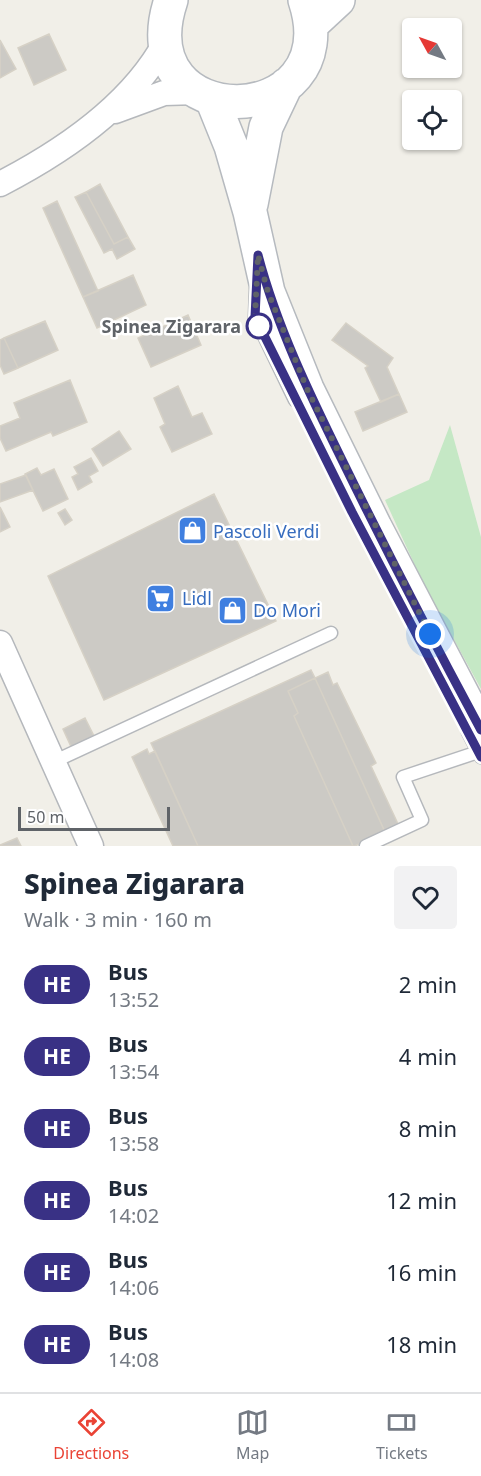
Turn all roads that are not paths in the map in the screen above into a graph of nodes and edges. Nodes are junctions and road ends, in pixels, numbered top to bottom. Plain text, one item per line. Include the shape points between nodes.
1 (338, 0) edge
2 (308, 12) edge
3 (166, 15) edge
4 (286, 85) junction
5 (205, 96) junction
6 (102, 117) junction
7 (0, 184) edge
8 (250, 212) junction
9 (258, 255) junction
10 (301, 411) dead end
11 (363, 533) dead end
12 (331, 633) dead end
13 (0, 643) edge
14 (480, 746) edge
15 (53, 762) junction
16 (91, 846) edge
17 (366, 846) edge

1 - 2 main road
2 - 4 main road via 306,58
3 - 5 main road via 176,71
3 - 6 street via 139,81
4 - 5 main road via 256,101 235,103
4 - 8 main road via 266,127
5 - 6 street via 164,93
5 - 8 main road via 224,124
6 - 7 street
8 - 9 main road
9 - 10 lane via 255,317
9 - 14 main road via 268,292 307,389
11 - 14 lane
12 - 15 lane
13 - 15 street
14 - 17 lane via 403,777 422,820
15 - 16 street

